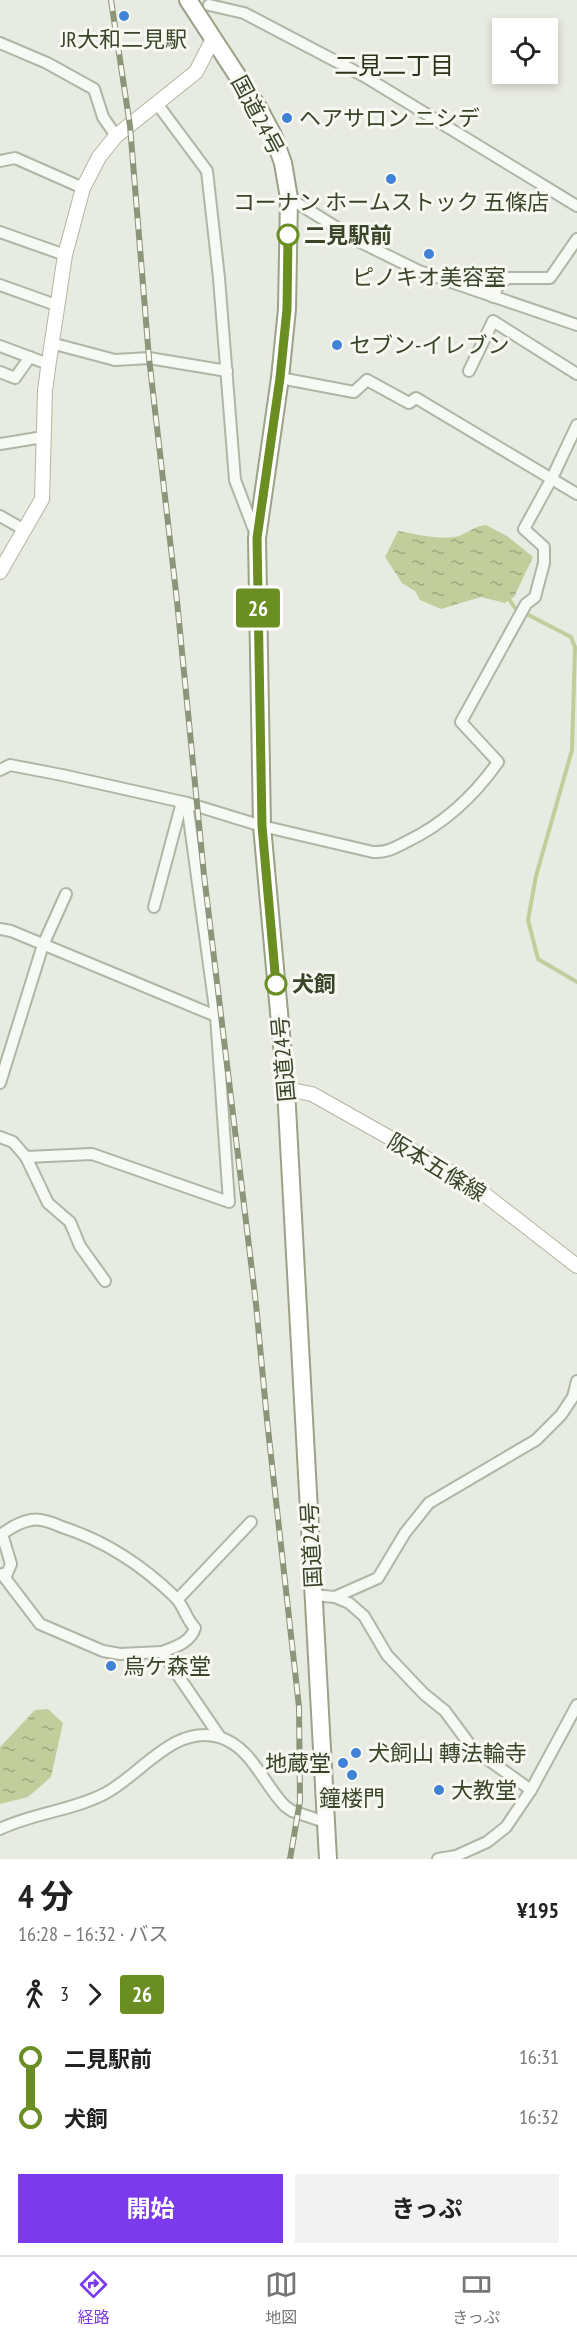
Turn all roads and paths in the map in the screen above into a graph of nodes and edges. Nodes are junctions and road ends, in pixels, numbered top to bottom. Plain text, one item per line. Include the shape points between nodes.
1 (188, 0) edge
2 (209, 2) edge
3 (209, 32) junction
4 (0, 43) edge
5 (158, 105) junction
6 (116, 136) junction
7 (0, 161) edge
8 (82, 188) junction
9 (289, 198) junction
10 (577, 206) edge
11 (0, 232) edge
12 (577, 239) edge
13 (65, 255) junction
14 (0, 285) edge
15 (493, 297) junction
16 (56, 305) junction
17 (577, 325) edge
18 (51, 343) junction
19 (0, 346) edge
20 (30, 357) junction
21 (48, 364) junction
22 (227, 370) junction
23 (469, 371) dead end
24 (0, 372) edge
25 (577, 374) edge
26 (280, 378) junction
27 (577, 425) edge
28 (43, 437) junction
29 (0, 444) edge
30 (552, 478) junction
31 (577, 494) edge
32 (0, 516) edge
33 (23, 529) junction
34 (257, 538) junction
35 (2, 564) edge
36 (0, 770) edge
37 (185, 802) junction
38 (262, 826) junction
39 (66, 894) dead end
40 (154, 907) dead end
41 (0, 929) edge
42 (43, 945) junction
43 (216, 1016) junction
44 (0, 1083) edge
45 (286, 1089) junction
46 (0, 1137) edge
47 (27, 1157) junction
48 (577, 1266) edge
49 (105, 1281) dead end
50 (577, 1381) edge
51 (251, 1522) dead end
52 (3, 1575) edge
53 (313, 1595) junction
54 (335, 1597) junction
55 (177, 1599) junction
56 (162, 1652) junction
57 (577, 1705) edge
58 (220, 1737) junction
59 (531, 1790) junction
60 (325, 1822) junction
61 (0, 1829) edge
62 (328, 1859) edge
63 (438, 1859) edge

1 - 3 highway, 国道24号
2 - 3 street
2 - 10 street via 244,13 354,71
3 - 5 main road via 196,72
3 - 9 highway, 国道24号 via 273,135
4 - 6 street via 94,89 103,117
5 - 6 main road
5 - 22 street via 207,171
6 - 8 main road
7 - 8 street via 15,158
8 - 13 main road
9 - 15 street via 360,242 419,271
9 - 26 highway, 国道24号 via 287,309
11 - 13 street
12 - 15 street via 550,278 508,278 499,284
13 - 16 main road
14 - 16 street
15 - 17 street
16 - 18 main road
18 - 21 main road
18 - 22 street via 115,360 149,358
19 - 20 street
20 - 21 street
20 - 24 street via 15,378
21 - 28 main road
22 - 34 street via 235,480
23 - 25 street via 493,321
26 - 30 street via 354,392 367,380 409,403 416,398
26 - 34 highway, 国道24号
27 - 30 street
28 - 29 street
28 - 33 main road via 42,499
30 - 31 street
30 - 38 street via 524,529 544,547 535,597 526,604 461,722 498,762 449,816 384,853 352,849
32 - 33 street
33 - 35 main road
34 - 38 highway, 国道24号
36 - 37 street via 10,765
37 - 38 street
37 - 40 street
37 - 43 street
38 - 45 highway, 国道24号
39 - 42 street
41 - 42 street
42 - 43 street
42 - 44 street
43 - 47 street via 229,1202 93,1154
45 - 48 main road, 阪本五條線 via 312,1094 470,1183
45 - 53 highway, 国道24号
46 - 47 street via 12,1142
47 - 49 street via 48,1203 70,1222 80,1246
50 - 54 street via 573,1397 561,1415 536,1440 429,1503 378,1578
51 - 55 street
52 - 55 street via 11,1564 2,1534 32,1520 44,1521 90,1535 133,1561
52 - 56 street via 40,1624 103,1651
53 - 54 street
53 - 60 highway, 国道24号
54 - 59 street via 364,1616 387,1655 445,1711 473,1749
55 - 56 street via 195,1628 182,1644
56 - 58 street
57 - 59 street
58 - 60 street via 250,1760 285,1806
58 - 61 street via 187,1738 167,1748 105,1794
59 - 63 street via 506,1827 487,1842 456,1856
60 - 62 highway, 国道24号

